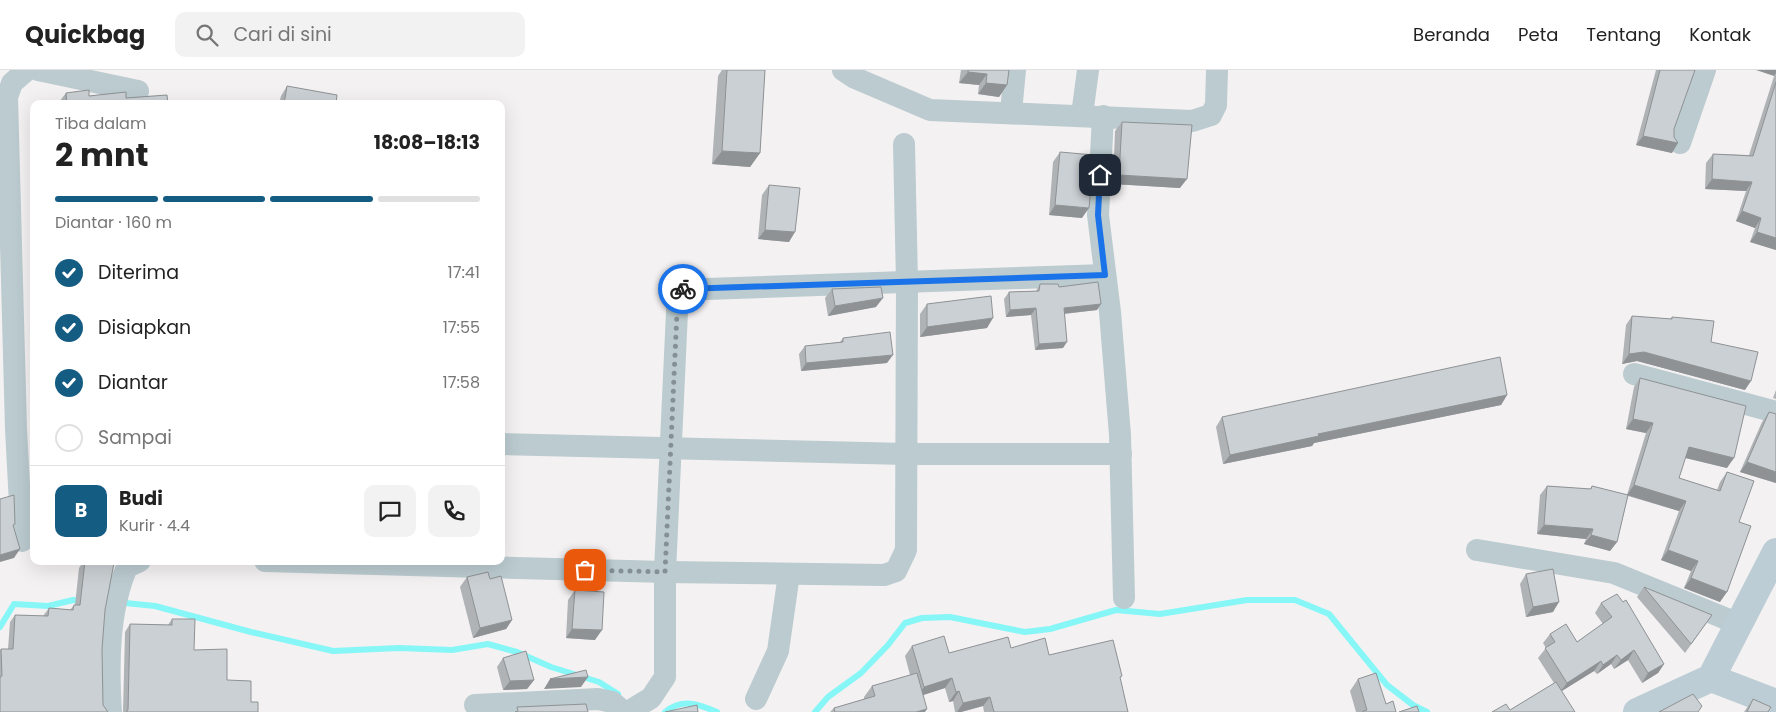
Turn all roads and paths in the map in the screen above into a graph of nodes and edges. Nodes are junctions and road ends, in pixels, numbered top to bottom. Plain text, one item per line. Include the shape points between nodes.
1 (38, 70) edge
2 (843, 70) edge
3 (1015, 70) edge
4 (1088, 70) edge
5 (1217, 70) edge
6 (1705, 70) edge
7 (13, 77) edge
8 (138, 91) dead end
9 (1011, 112) junction
10 (1092, 115) junction
11 (1680, 143) edge
12 (904, 144) dead end
13 (1105, 275) junction
14 (907, 282) junction
15 (1634, 374) dead end
16 (1776, 412) edge
17 (25, 429) edge
18 (505, 444) edge
19 (671, 449) junction
20 (906, 454) junction
21 (1120, 454) junction
22 (22, 541) dead end
23 (1476, 550) dead end
24 (1776, 552) edge
25 (131, 565) edge
26 (411, 565) edge
27 (665, 572) junction
28 (789, 574) junction
29 (1124, 598) dead end
30 (1738, 624) junction
31 (1711, 678) junction
32 (756, 700) dead end
33 (1776, 703) edge
34 (475, 705) dead end
35 (111, 712) edge
36 (626, 712) edge
37 (1637, 712) edge

1 - 8 street
2 - 9 street via 930,110
3 - 9 street
4 - 10 street
5 - 10 street via 1216,105 1210,115 1192,121
6 - 11 street
7 - 17 street via 7,96
9 - 10 street
10 - 13 street
12 - 14 street
13 - 14 street
13 - 21 street
14 - 19 street via 678,290
14 - 20 street
15 - 16 street
17 - 22 street
18 - 19 street
19 - 20 street
19 - 27 street
20 - 21 street
20 - 28 street via 906,550 896,572 884,575
21 - 29 street
23 - 30 street via 1614,573
24 - 30 main road
25 - 35 street via 127,567 114,609 109,682
26 - 27 street
27 - 28 street
27 - 36 street via 665,677 651,698
28 - 32 street via 778,652
30 - 31 main road
31 - 33 main road
31 - 37 main road
34 - 36 street via 598,699 612,702

